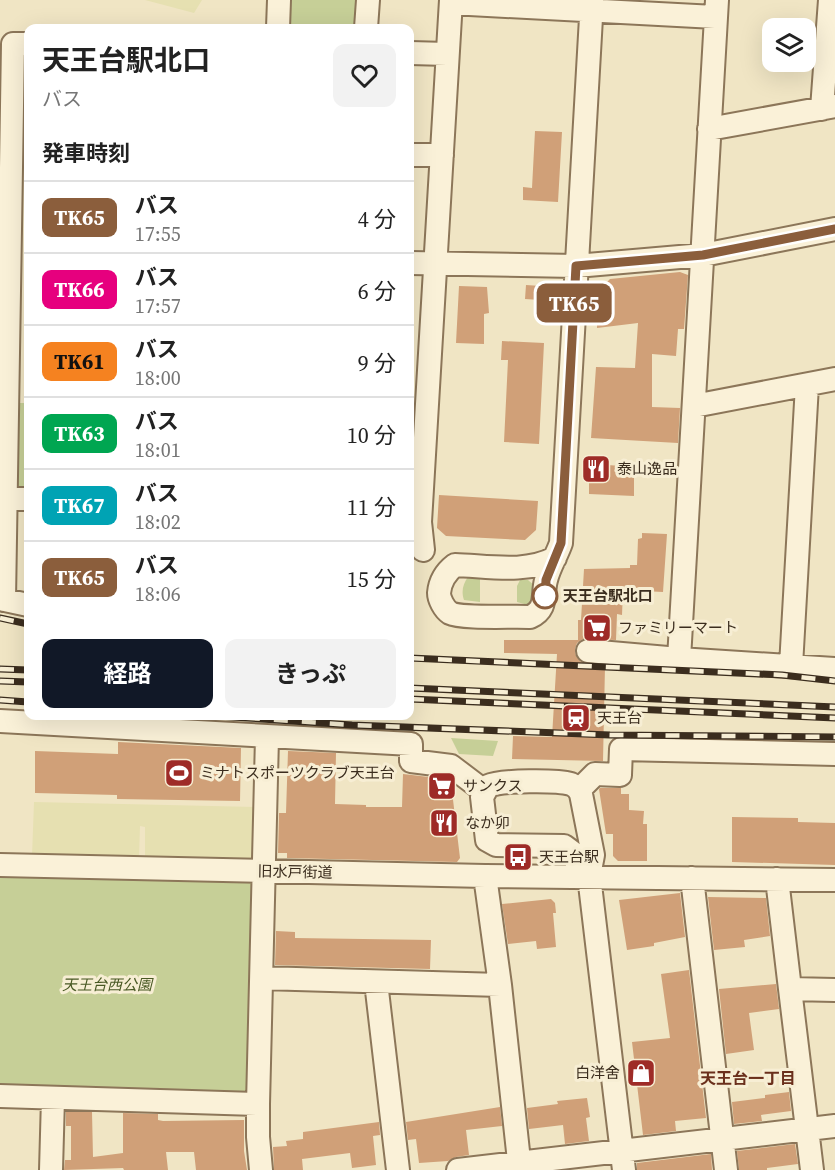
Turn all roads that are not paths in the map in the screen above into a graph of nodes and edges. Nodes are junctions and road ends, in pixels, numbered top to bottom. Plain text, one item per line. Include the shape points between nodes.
1 (279, 0) edge
2 (368, 0) edge
3 (830, 0) edge
4 (451, 1) edge
5 (592, 5) edge
6 (716, 9) edge
7 (278, 24) edge
8 (366, 24) edge
9 (24, 44) edge
10 (414, 53) edge
11 (447, 54) junction
12 (829, 108) edge
13 (709, 129) junction
14 (20, 148) edge
15 (414, 155) edge
16 (442, 155) junction
17 (835, 229) edge
18 (13, 255) edge
19 (703, 255) junction
20 (414, 263) edge
21 (435, 264) junction
22 (576, 266) junction
23 (835, 379) edge
24 (807, 385) junction
25 (12, 396) edge
26 (694, 406) junction
27 (18, 499) edge
28 (423, 550) junction
29 (555, 558) junction
30 (455, 565) junction
31 (526, 567) junction
32 (546, 580) junction
33 (439, 595) junction
34 (2, 600) edge
35 (24, 604) edge
36 (588, 651) dead end
37 (678, 658) junction
38 (791, 666) junction
39 (835, 669) edge
40 (0, 721) edge
41 (267, 737) junction
42 (835, 754) edge
43 (579, 790) junction
44 (484, 792) junction
45 (0, 865) edge
46 (263, 871) junction
47 (485, 876) junction
48 (589, 876) junction
49 (692, 878) junction
50 (777, 879) junction
51 (835, 880) edge
52 (262, 978) junction
53 (376, 981) junction
54 (500, 984) junction
55 (790, 989) junction
56 (835, 990) edge
57 (0, 1096) edge
58 (53, 1098) junction
59 (258, 1104) junction
60 (835, 1126) edge
61 (807, 1130) junction
62 (723, 1139) junction
63 (623, 1160) edge
64 (520, 1166) edge
65 (51, 1170) edge
66 (261, 1170) edge
67 (398, 1170) edge
68 (458, 1170) edge
69 (726, 1170) edge
70 (812, 1170) edge

1 - 7 street
2 - 8 street
3 - 12 street
4 - 5 street
4 - 11 street
5 - 6 street
5 - 22 street
6 - 13 street
9 - 14 street via 14,44
10 - 11 street
11 - 16 street
12 - 13 street
13 - 19 street
14 - 18 street
15 - 16 street
16 - 21 street
17 - 19 street
18 - 25 street
19 - 22 street
19 - 26 street
20 - 21 street
21 - 22 street
21 - 28 street via 420,522
22 - 29 street via 561,543
23 - 24 street
24 - 26 street
24 - 38 street
25 - 27 street
26 - 37 street
27 - 34 street
28 - 30 street
28 - 33 street
29 - 31 street
29 - 32 street
30 - 31 street
30 - 33 street via 441,582
31 - 32 street
32 - 33 street via 543,606 530,616 461,615 449,612
34 - 35 street
36 - 37 street
37 - 38 street
38 - 39 street
40 - 41 street
41 - 44 street via 411,744 411,761 452,766
41 - 46 street
42 - 43 street via 621,749 620,775 595,774
43 - 44 street via 570,784 507,781 488,786
43 - 48 street via 592,855
44 - 48 street via 485,834 491,843 564,846
45 - 46 street, 旧水戸街道
46 - 47 street, 旧水戸街道
46 - 52 street
47 - 48 street, 旧水戸街道
47 - 54 street
48 - 49 street, 旧水戸街道
48 - 63 street
49 - 50 street, 旧水戸街道
49 - 62 street
50 - 51 street, 旧水戸街道
50 - 55 street
52 - 53 street
52 - 59 street
53 - 54 street
53 - 67 street
54 - 64 street
55 - 56 street
55 - 61 street
57 - 58 street
58 - 59 street
58 - 65 street
59 - 66 street
60 - 61 street
61 - 62 street
61 - 70 street
62 - 63 street
62 - 69 street
63 - 64 street
64 - 68 street

